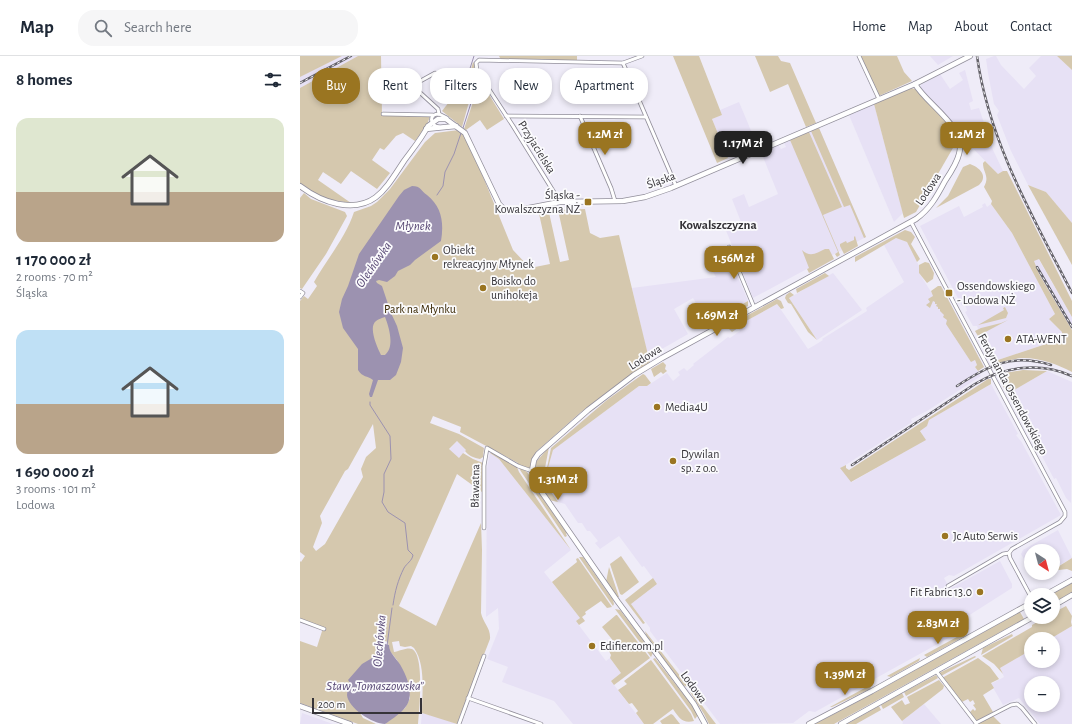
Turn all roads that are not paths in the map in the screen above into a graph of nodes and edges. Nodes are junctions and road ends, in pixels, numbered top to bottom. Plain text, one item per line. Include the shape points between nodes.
1 (642, 56) edge
2 (859, 56) edge
3 (970, 56) edge
4 (623, 62) junction
5 (430, 76) edge
6 (915, 84) junction
7 (879, 99) junction
8 (430, 101) edge
9 (433, 104) edge
10 (383, 114) dead end
11 (439, 114) junction
12 (433, 115) junction
13 (505, 116) junction
14 (580, 116) junction
15 (646, 117) junction
16 (447, 119) junction
17 (431, 122) junction
18 (456, 126) junction
19 (440, 127) junction
20 (426, 129) junction
21 (300, 186) edge
22 (676, 186) junction
23 (615, 201) junction
24 (560, 202) junction
25 (911, 222) junction
26 (729, 247) dead end
27 (301, 292) edge
28 (300, 297) edge
29 (754, 307) junction
30 (532, 471) junction
31 (484, 528) dead end
32 (1009, 553) junction
33 (1072, 580) edge
34 (948, 586) dead end
35 (1026, 588) edge
36 (1058, 588) edge
37 (1072, 595) edge
38 (1060, 602) edge
39 (1024, 607) edge
40 (300, 620) edge
41 (1024, 622) edge
42 (324, 629) dead end
43 (484, 656) dead end
44 (936, 671) junction
45 (468, 698) junction
46 (300, 706) edge
47 (350, 724) edge
48 (459, 724) edge
49 (540, 724) edge
50 (705, 724) edge
51 (809, 724) edge
52 (841, 724) edge
53 (976, 724) edge
54 (1035, 724) edge

1 - 4 street
2 - 7 street
3 - 6 street, Śląska
4 - 13 street, Przyjacielska via 480,60 475,65 476,70
4 - 15 street
5 - 8 street via 414,86
6 - 7 street, Śląska
6 - 25 street, Lodowa via 954,128 960,152 930,206
7 - 22 street, Śląska
9 - 11 street via 438,108
10 - 12 street
11 - 12 street
11 - 16 street
12 - 17 street
13 - 14 street
13 - 24 street, Przyjacielska
14 - 15 street
14 - 23 street
15 - 22 street
16 - 17 street
16 - 18 street, Śląska
16 - 19 street
17 - 19 street
17 - 20 street
18 - 19 street
18 - 24 street, Śląska via 465,133 499,204 505,210 513,211
19 - 20 street
20 - 21 street via 390,182 369,202 354,206 330,202 312,195
22 - 23 street, Śląska via 645,197
23 - 24 street, Śląska
25 - 29 street, Lodowa
25 - 32 street, Ferdynanda Ossendowskiego via 1065,512 1060,522
26 - 29 street
27 - 28 street
29 - 30 street, Lodowa via 656,361 611,392 538,454
30 - 31 street, Bławatna via 487,448 484,466
30 - 50 street, Lodowa via 536,484 571,536 694,704
32 - 34 street, Ferdynanda Ossendowskiego
32 - 35 street
33 - 36 street
37 - 38 street
39 - 51 street
40 - 42 street
41 - 44 street
43 - 45 street
44 - 52 street
44 - 53 street
45 - 48 street
45 - 49 street
46 - 47 street
53 - 54 street via 1010,705 1017,704

